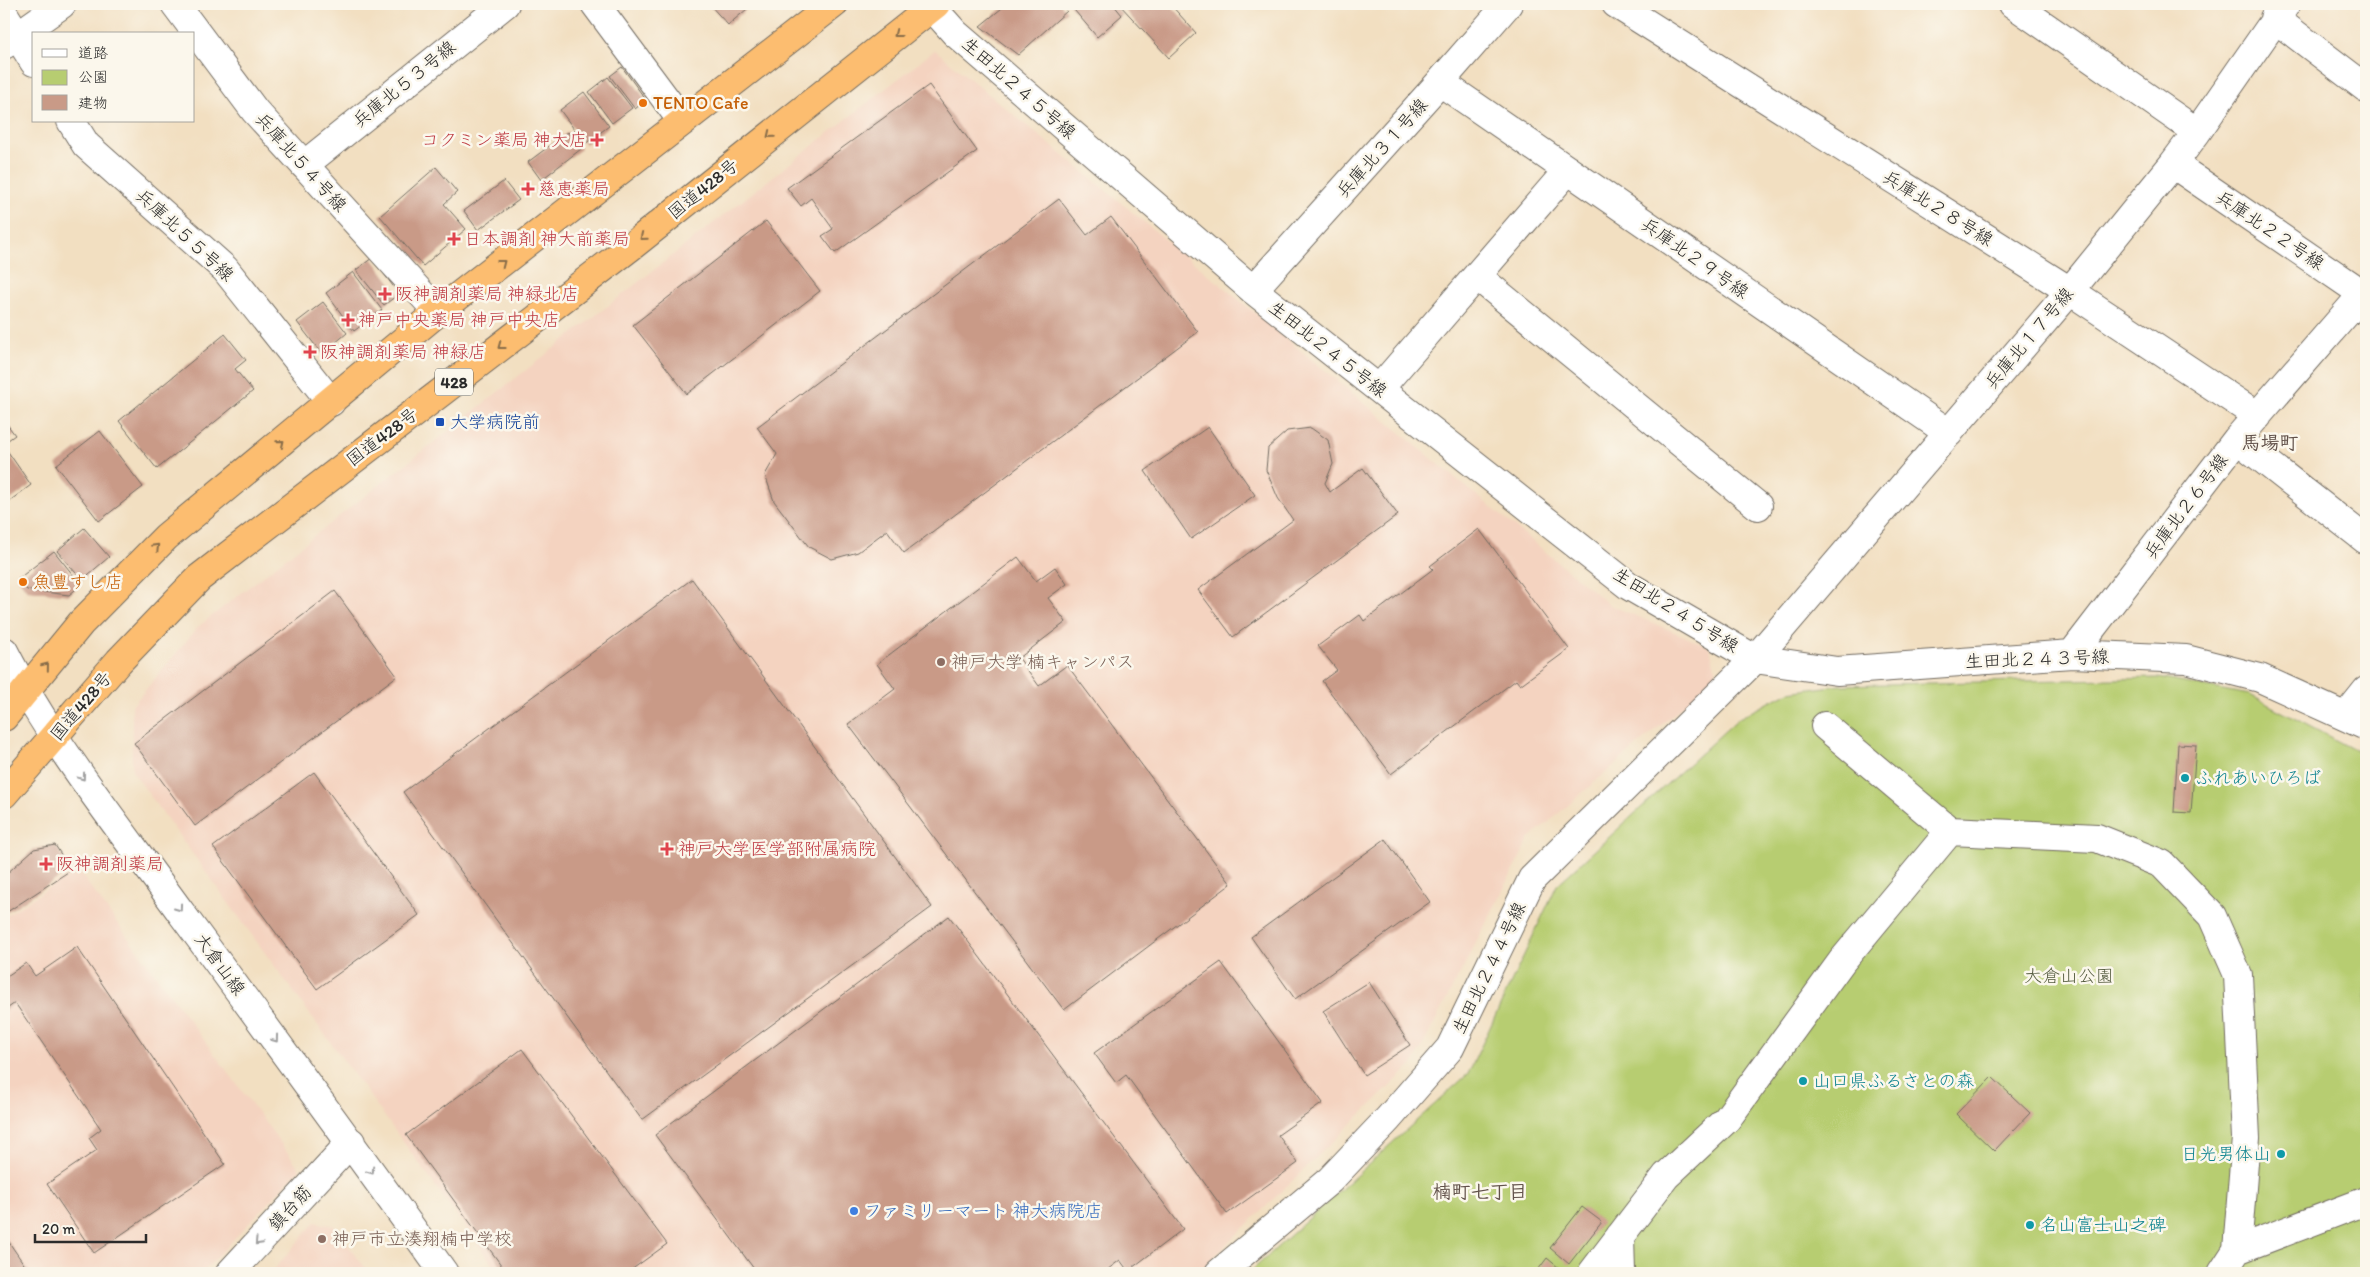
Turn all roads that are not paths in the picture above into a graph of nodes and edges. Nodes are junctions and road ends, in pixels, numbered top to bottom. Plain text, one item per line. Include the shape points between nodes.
1 (62, 4) edge
2 (175, 4) edge
3 (505, 4) edge
4 (595, 4) edge
5 (834, 4) edge
6 (1508, 4) edge
7 (1616, 4) edge
8 (2013, 4) edge
9 (932, 5) edge
10 (2280, 11) edge
11 (8, 31) edge
12 (32, 60) edge
13 (1440, 82) junction
14 (2366, 88) edge
15 (682, 121) junction
16 (72, 122) edge
17 (2197, 132) junction
18 (2173, 164) junction
19 (304, 165) junction
20 (1568, 170) junction
21 (1477, 276) junction
22 (1253, 290) junction
23 (2070, 291) junction
24 (2365, 295) edge
25 (438, 312) junction
26 (1380, 389) junction
27 (331, 402) junction
28 (2258, 416) junction
29 (1949, 433) junction
30 (2237, 439) junction
31 (1758, 506) dead end
32 (2366, 540) edge
33 (4, 651) edge
34 (2072, 654) junction
35 (1755, 659) junction
36 (2366, 691) edge
37 (25, 692) junction
38 (4, 717) edge
39 (2356, 721) edge
40 (1825, 726) dead end
41 (54, 737) junction
42 (4, 794) edge
43 (1950, 831) junction
44 (351, 1142) junction
45 (2366, 1201) edge
46 (1620, 1236) junction
47 (2237, 1250) junction
48 (230, 1273) edge
49 (444, 1273) edge
50 (1219, 1273) edge
51 (1592, 1273) edge
52 (1621, 1273) edge
53 (2222, 1273) edge

1 - 11 street
2 - 19 street, 兵庫北５４号線 via 255,111
3 - 19 street, 兵庫北５３号線
4 - 15 street
5 - 15 highway
6 - 13 street, 兵庫北３１号線
7 - 23 street, 兵庫北２８号線
8 - 17 street
9 - 22 street, 生田北２４５号線 via 955,34
9 -> 41 highway, 国道428号 / 428 via 633,245 199,578 119,661
10 - 14 street
10 - 17 street, 兵庫北１７号線
11 - 12 street
13 - 20 street, 兵庫北２９号線
13 - 22 street, 兵庫北３１号線
25 -> 15 highway
16 - 27 street, 兵庫北５５号線 via 86,145 225,269
17 - 18 street, 兵庫北１７号線
18 - 23 street, 兵庫北１７号線
18 - 24 street, 兵庫北２２号線
19 - 25 street, 兵庫北５４号線
20 - 21 street
20 - 29 street, 兵庫北２９号線
21 - 26 street
21 - 31 street
22 - 26 street, 生田北２４５号線
23 - 28 street, 兵庫北２８号線
23 - 29 street, 兵庫北１７号線
24 - 28 street, 兵庫北２６号線
25 - 27 highway
26 - 35 street, 生田北２４５号線 via 1629,586
37 -> 27 highway via 81,623 166,537
28 - 30 street, 兵庫北２６号線
29 - 35 street, 兵庫北１７号線
30 - 32 street
30 - 34 street, 兵庫北２６号線
33 - 37 street, 大倉山線
34 - 35 street, 生田北２４３号線 via 1837,671
34 - 39 street, 生田北２４３号線 via 2186,659 2260,678
35 - 50 street, 生田北２４４号線 via 1532,880 1450,1048 1330,1180
36 - 39 street
37 - 38 highway
37 - 41 street, 大倉山線
40 - 43 street
41 - 42 highway, 国道428号 / 428
41 -> 44 street, 大倉山線
43 - 46 street via 1842,961 1727,1119 1666,1176
43 - 47 street via 2097,838 2162,864 2212,916 2238,975 2246,1138
44 -> 48 street, 鎮台筋
44 -> 49 street, 大倉山線
45 - 47 street
46 - 51 street
46 - 52 street
47 - 53 street

